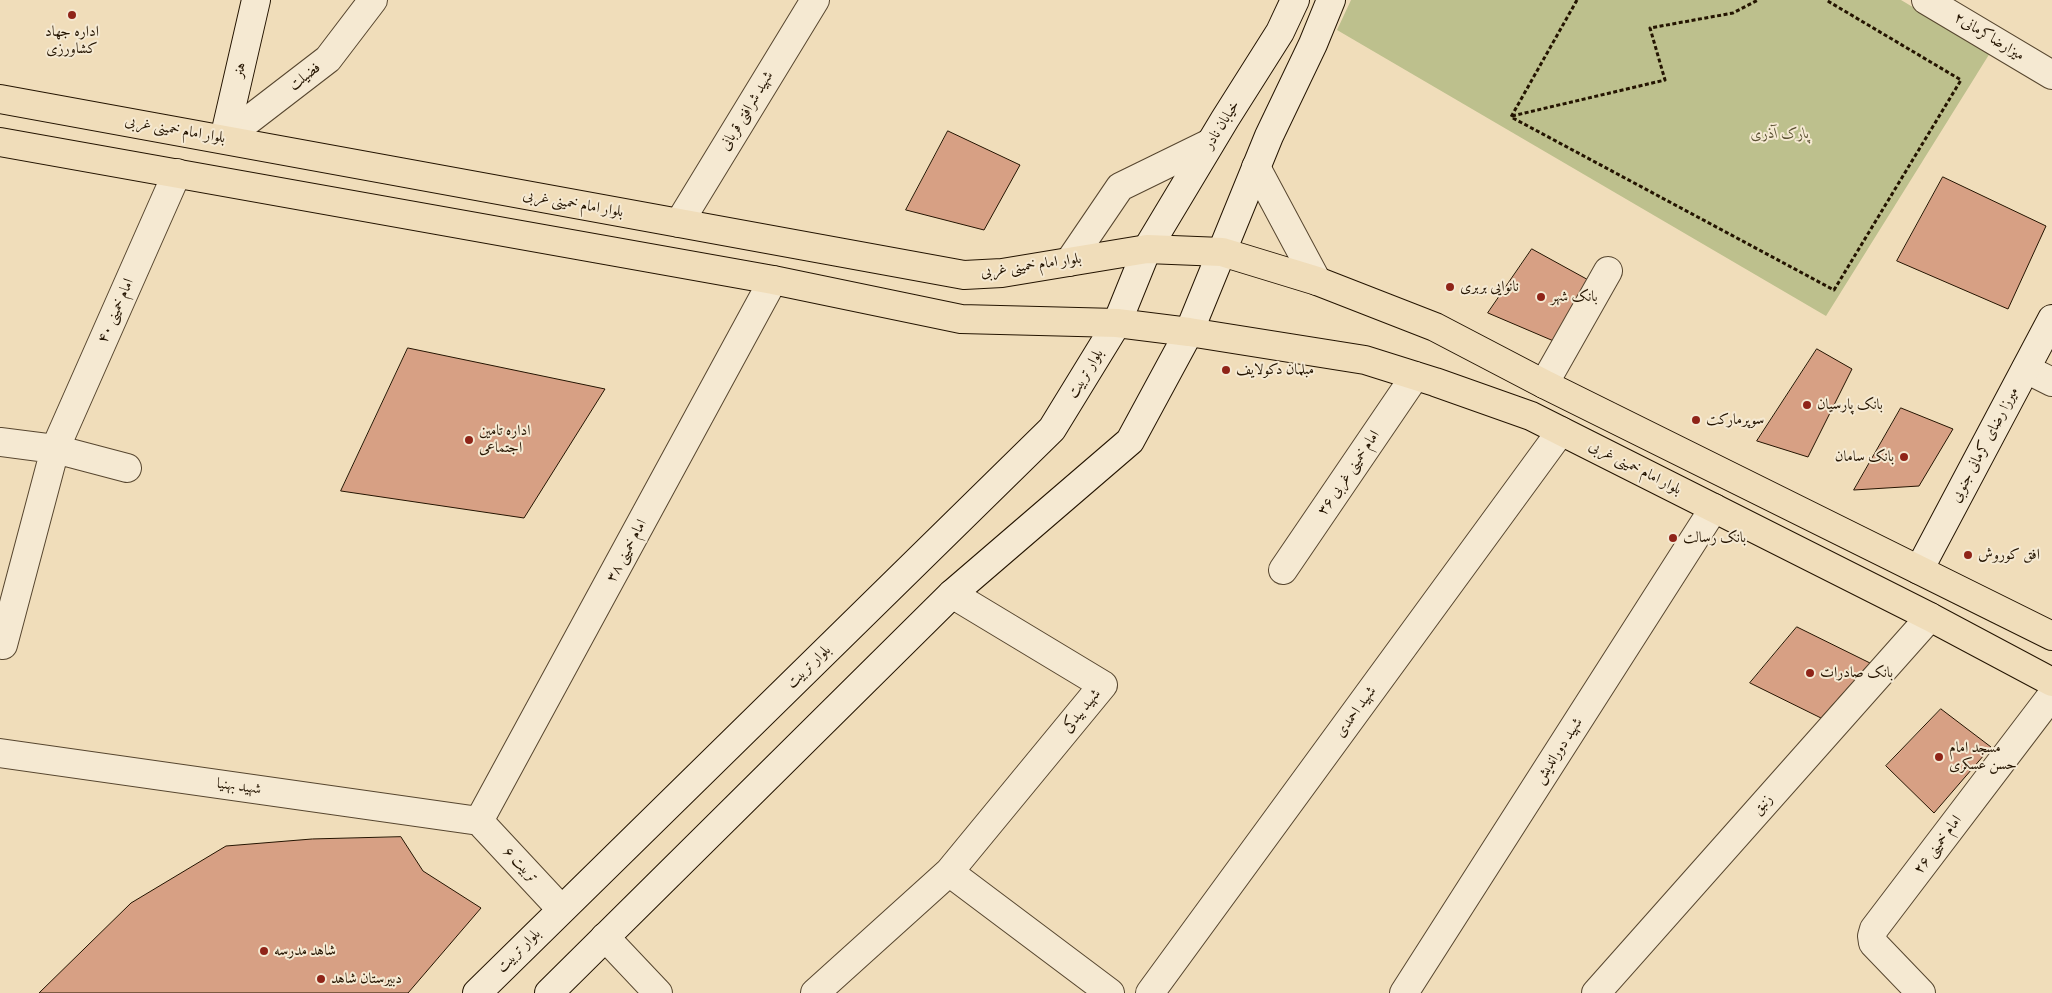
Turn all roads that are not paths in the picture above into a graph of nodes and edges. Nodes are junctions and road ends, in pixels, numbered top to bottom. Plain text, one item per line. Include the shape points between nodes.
1 (256, 0) edge
2 (372, 0) edge
3 (815, 0) edge
4 (1295, 0) edge
5 (1331, 0) edge
6 (1926, 0) edge
7 (2052, 74) edge
8 (0, 99) edge
9 (224, 140) junction
10 (0, 142) edge
11 (1210, 143) junction
12 (1256, 167) junction
13 (177, 173) junction
14 (679, 223) junction
15 (1147, 249) junction
16 (1222, 252) junction
17 (1069, 262) junction
18 (1608, 271) dead end
19 (773, 280) junction
20 (1317, 281) junction
21 (2052, 319) edge
22 (1117, 323) junction
23 (1189, 332) junction
24 (2026, 369) junction
25 (1415, 376) junction
26 (2052, 382) edge
27 (1544, 384) junction
28 (1561, 431) junction
29 (0, 442) edge
30 (55, 449) junction
31 (127, 468) dead end
32 (1714, 508) junction
33 (1283, 570) dead end
34 (1919, 570) junction
35 (952, 594) junction
36 (1930, 617) junction
37 (2052, 636) edge
38 (3, 645) dead end
39 (2052, 682) edge
40 (2052, 694) edge
41 (0, 753) edge
42 (479, 821) junction
43 (949, 872) junction
44 (561, 909) junction
45 (605, 937) junction
46 (476, 993) edge
47 (549, 993) edge
48 (658, 993) edge
49 (815, 993) edge
50 (1110, 993) edge
51 (1150, 993) edge
52 (1404, 993) edge
53 (1596, 993) edge
54 (1920, 993) edge

1 - 9 street, هنر
2 - 9 street, فضیلت via 328,59
3 - 14 street, شهید شرافتی قربانی
4 - 11 street, خیابان نادر via 1280,32
5 - 12 street
6 - 7 street, میزارضاکرمانی۲
8 - 9 main road, بلوار امام خمینی غربی
9 - 14 main road, بلوار امام خمینی غربی
10 - 13 main road
11 - 15 street, خیابان نادر
11 - 17 street via 1120,186
12 - 16 street
12 - 20 street
13 - 19 main road
13 - 30 street, امام خمینی ۴۰
14 - 17 main road, بلوار امام خمینی غربی via 964,275 1002,273
15 - 16 main road, بلوار امام خمینی غربی
15 - 17 main road, بلوار امام خمینی غربی
15 - 22 street, خیابان نادر
16 - 20 main road
16 - 23 street
18 - 27 street
19 - 22 main road via 961,319
19 - 42 street, ۳۸ امام خمینی
20 - 27 main road via 1435,327
21 - 24 street, میرزا رضای کرمانی جنوبی
22 - 23 main road, بلوار امام خمینی غربی
22 - 44 street, بلوار تربیت via 1052,429
23 - 25 main road, بلوار امام خمینی غربی via 1365,360
23 - 35 street via 1130,442
24 - 26 street
24 - 34 street, میرزا رضای کرمانی جنوبی
25 - 28 main road, بلوار امام خمینی غربی via 1531,416
25 - 33 street, امام خمینی غربی ۳۶
27 - 34 main road
28 - 32 main road, بلوار امام خمینی غربی
28 - 51 street, شهید احمدی
29 - 30 street
30 - 31 street
30 - 38 street, امام خمینی ۴۰
32 - 36 main road, بلوار امام خمینی غربی
32 - 52 street, شهید دوراندیش
34 - 37 main road
35 - 43 street, شهید بیدکی via 1103,685
35 - 45 street
36 - 39 main road, بلوار امام خمینی غربی
36 - 53 street, زنبق
40 - 54 street, امام خمینی ۲۶ via 1874,930 1873,943
41 - 42 street, شهید بهنیا
42 - 44 street, تربیت ۶
43 - 49 street, شهید بیدکی
43 - 50 street
44 - 46 street, بلوار تربیت
45 - 47 street
45 - 48 street

